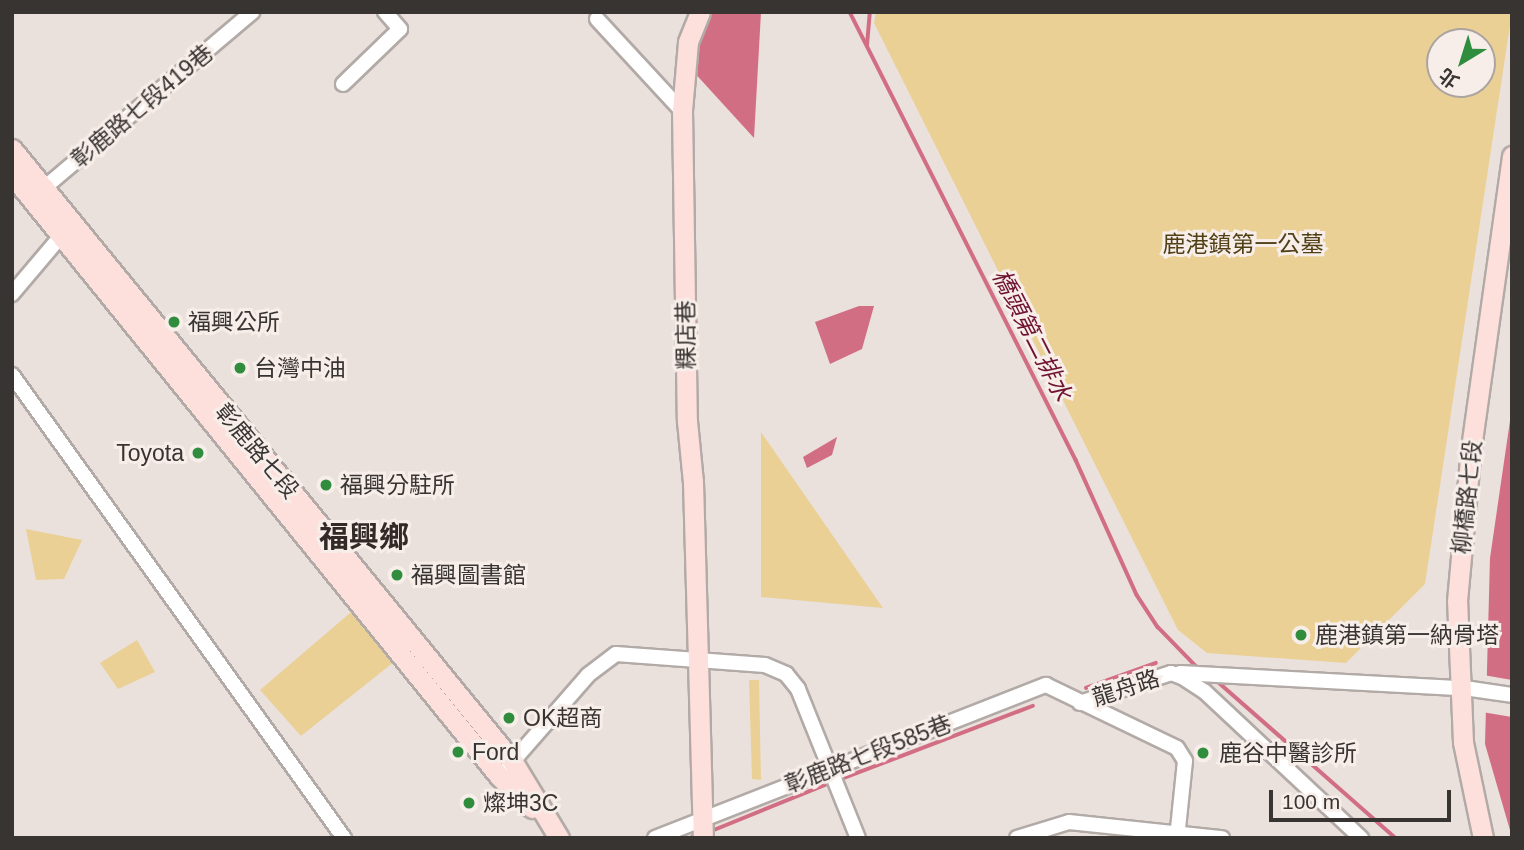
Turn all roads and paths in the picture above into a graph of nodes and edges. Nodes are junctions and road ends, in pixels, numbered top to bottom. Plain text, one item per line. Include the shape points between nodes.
1 (252, 12) edge
2 (385, 12) edge
3 (700, 12) edge
4 (597, 19) dead end
5 (343, 84) dead end
6 (682, 111) junction
7 (12, 149) edge
8 (1512, 156) edge
9 (12, 175) edge
10 (37, 194) junction
11 (66, 230) junction
12 (12, 294) edge
13 (12, 375) edge
14 (695, 660) junction
15 (1171, 673) junction
16 (1466, 688) junction
17 (1512, 695) edge
18 (1080, 703) junction
19 (513, 762) junction
20 (828, 769) junction
21 (499, 776) junction
22 (703, 828) edge
23 (550, 833) edge
24 (1178, 834) edge
25 (344, 838) edge
26 (655, 838) edge
27 (858, 838) edge
28 (1017, 838) edge
29 (1222, 838) edge
30 (1361, 838) edge
31 (1483, 838) edge

1 - 10 street, 彰鹿路七段419巷
2 - 5 street via 400,29
3 - 6 main road, 粿店巷 via 688,42
4 - 6 street
6 - 14 main road, 粿店巷
7 - 10 main road, 彰鹿路七段
8 - 16 main road, 柳橋路七段 via 1463,523 1457,601
9 - 10 main road, 彰鹿路七段
10 - 11 main road, 彰鹿路七段
11 - 12 street
11 - 19 main road, 彰鹿路七段
11 - 21 main road, 彰鹿路七段
13 - 25 street via 43,412
14 - 19 street via 616,654 600,664
14 - 20 street via 765,665 786,674 812,716
14 - 22 main road, 粿店巷
15 - 16 street
15 - 18 street, 龍舟路
15 - 30 street, 龍舟路 via 1205,692
16 - 17 street
16 - 31 main road, 柳橋路七段 via 1463,742
18 - 20 street, 彰鹿路七段585巷 via 1046,685
18 - 24 street, 彰鹿路七段585巷 via 1177,748 1185,761
19 - 21 street
19 - 23 main road, 彰鹿路七段
20 - 22 street, 彰鹿路七段585巷
20 - 27 street
21 - 23 main road, 彰鹿路七段
22 - 26 street, 彰鹿路七段585巷
24 - 28 street via 1069,822
24 - 29 street

